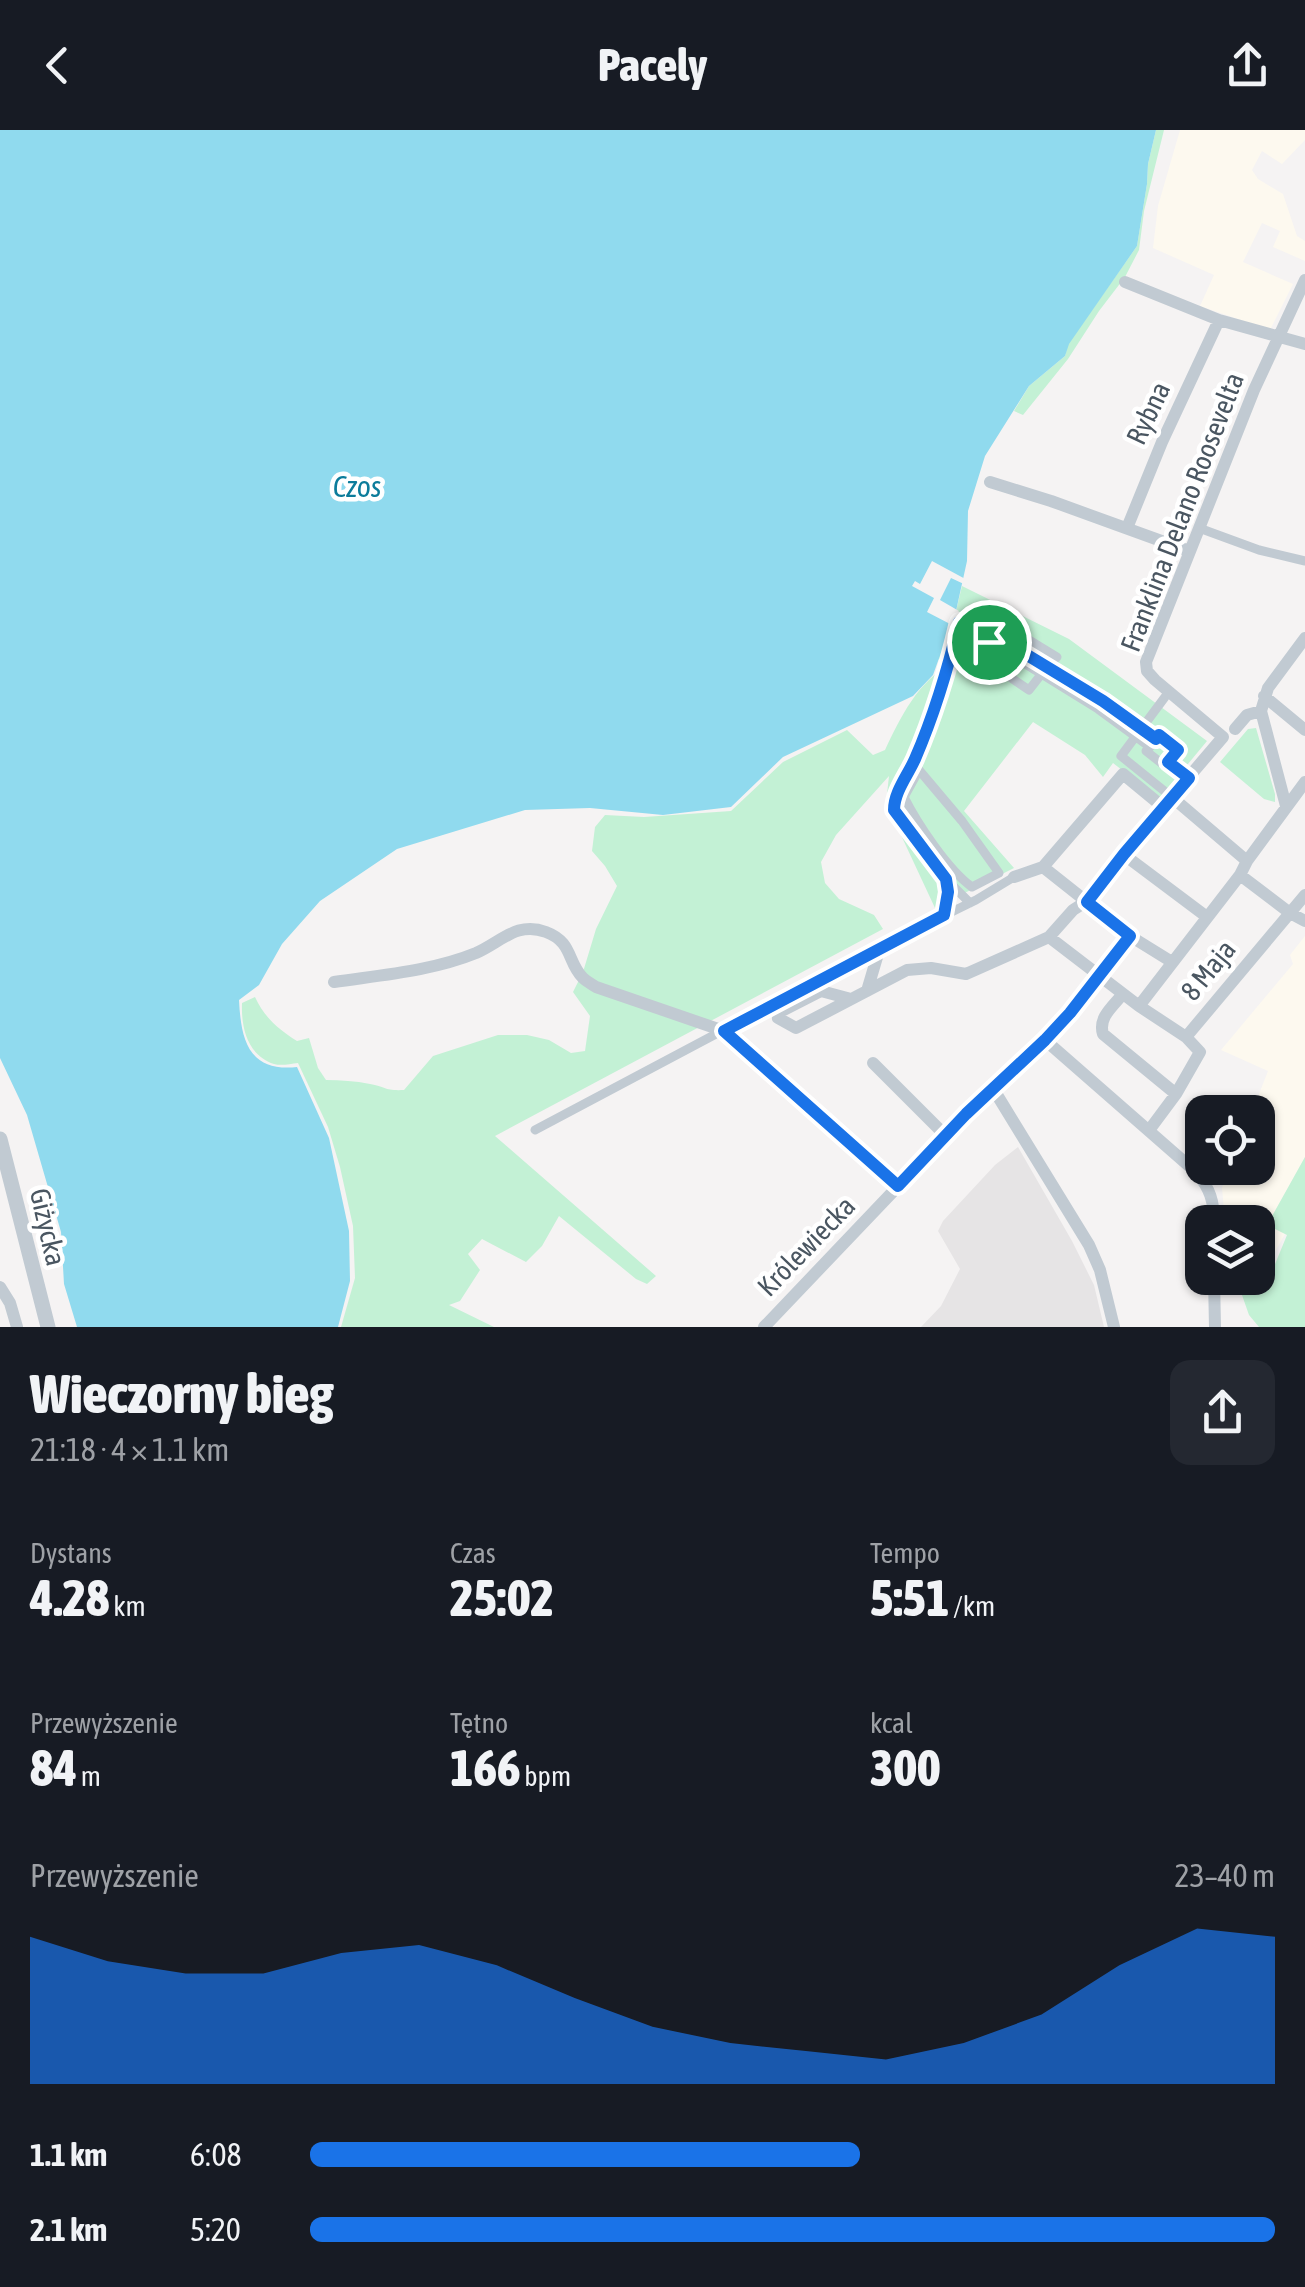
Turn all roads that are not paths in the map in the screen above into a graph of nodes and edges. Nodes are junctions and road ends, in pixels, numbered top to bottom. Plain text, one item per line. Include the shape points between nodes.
1 (1305, 280) edge
2 (1125, 282) dead end
3 (1219, 320) junction
4 (1278, 337) junction
5 (1305, 344) edge
6 (990, 482) dead end
7 (1126, 528) junction
8 (1199, 528) junction
9 (1189, 551) junction
10 (1305, 561) edge
11 (992, 638) junction
12 (1305, 638) edge
13 (1044, 671) junction
14 (1264, 696) junction
15 (1165, 697) dead end
16 (1261, 712) junction
17 (1305, 730) edge
18 (1139, 732) junction
19 (1229, 733) junction
20 (1153, 743) junction
21 (1168, 762) junction
22 (916, 767) junction
23 (1189, 778) junction
24 (1305, 782) edge
25 (1168, 802) junction
26 (1286, 806) junction
27 (1124, 854) junction
28 (1247, 861) junction
29 (1043, 867) junction
30 (999, 873) junction
31 (1240, 875) junction
32 (1014, 876) junction
33 (946, 879) junction
34 (1305, 895) edge
35 (973, 901) junction
36 (1087, 902) junction
37 (981, 912) dead end
38 (1290, 913) junction
39 (944, 915) junction
40 (1207, 917) junction
41 (1305, 921) edge
42 (1130, 936) junction
43 (1049, 937) junction
44 (880, 947) junction
45 (1169, 968) junction
46 (1099, 975) junction
47 (334, 982) dead end
48 (867, 990) junction
49 (1122, 995) junction
50 (850, 999) junction
51 (1139, 1006) junction
52 (724, 1031) junction
53 (1186, 1037) junction
54 (1045, 1040) junction
55 (873, 1063) dead end
56 (994, 1090) junction
57 (1176, 1094) junction
58 (534, 1130) dead end
59 (1150, 1130) junction
60 (946, 1136) junction
61 (0, 1138) edge
62 (898, 1186) junction
63 (1214, 1205) edge
64 (0, 1287) edge
65 (1214, 1295) edge
66 (1213, 1326) edge
67 (17, 1327) edge
68 (48, 1327) edge
69 (764, 1327) edge
70 (1114, 1327) edge

1 - 4 street, Franklina Delano Roosevelta
2 - 3 street
3 - 4 street
3 - 7 street, Rybna
4 - 5 street
4 - 8 street, Franklina Delano Roosevelta
6 - 7 street
7 - 9 street
8 - 9 street, Franklina Delano Roosevelta
8 - 10 street
9 - 19 street, Franklina Delano Roosevelta via 1147,671
11 - 13 street
11 - 13 street via 1003,624 1056,656
11 - 13 street via 981,652 986,661 1028,690
11 - 22 street via 959,622
12 - 14 street
13 - 18 street
14 - 16 street
14 - 17 street
15 - 18 street
16 - 19 street via 1247,714
16 - 26 street
18 - 20 street
18 - 25 street via 1121,756
19 - 23 street
20 - 21 street via 1146,751
20 - 21 street via 1159,735 1178,750
21 - 23 street
22 - 30 street
22 - 30 street via 904,796 961,880 972,888
22 - 33 street via 894,810
23 - 25 street
24 - 26 street
25 - 27 street
25 - 28 street
25 - 29 street via 1123,774
26 - 28 street
27 - 36 street
27 - 40 street
28 - 31 street
29 - 32 street
29 - 36 street
30 - 32 street
31 - 38 street
31 - 40 street
32 - 35 street
33 - 35 street
33 - 39 street
34 - 38 street, 8 Maja
35 - 37 street
35 - 39 street
36 - 42 street
36 - 43 street
38 - 41 street
38 - 53 street, 8 Maja
39 - 44 street
40 - 45 street
42 - 45 street
42 - 46 street, Królewiecka
43 - 46 street
43 - 48 street via 966,974 907,970
44 - 48 street
44 - 52 street
45 - 51 street
46 - 49 street
46 - 54 street, Królewiecka
47 - 52 street via 431,967 534,928 566,944 582,977 596,987
48 - 50 street
49 - 51 street
49 - 57 street via 1105,1016 1102,1034
50 - 50 street via 796,1028 778,1018 821,991
51 - 53 street
52 - 58 street
52 - 62 street
53 - 57 street, 8 Maja via 1200,1052
54 - 56 street, Królewiecka
54 - 59 street
55 - 60 street
56 - 60 street, Królewiecka
56 - 70 street via 1089,1245
57 - 59 street, 8 Maja
59 - 63 street via 1197,1173
60 - 62 street, Królewiecka
61 - 68 street, Giżycka
62 - 69 street, Królewiecka
64 - 67 street
65 - 66 street

